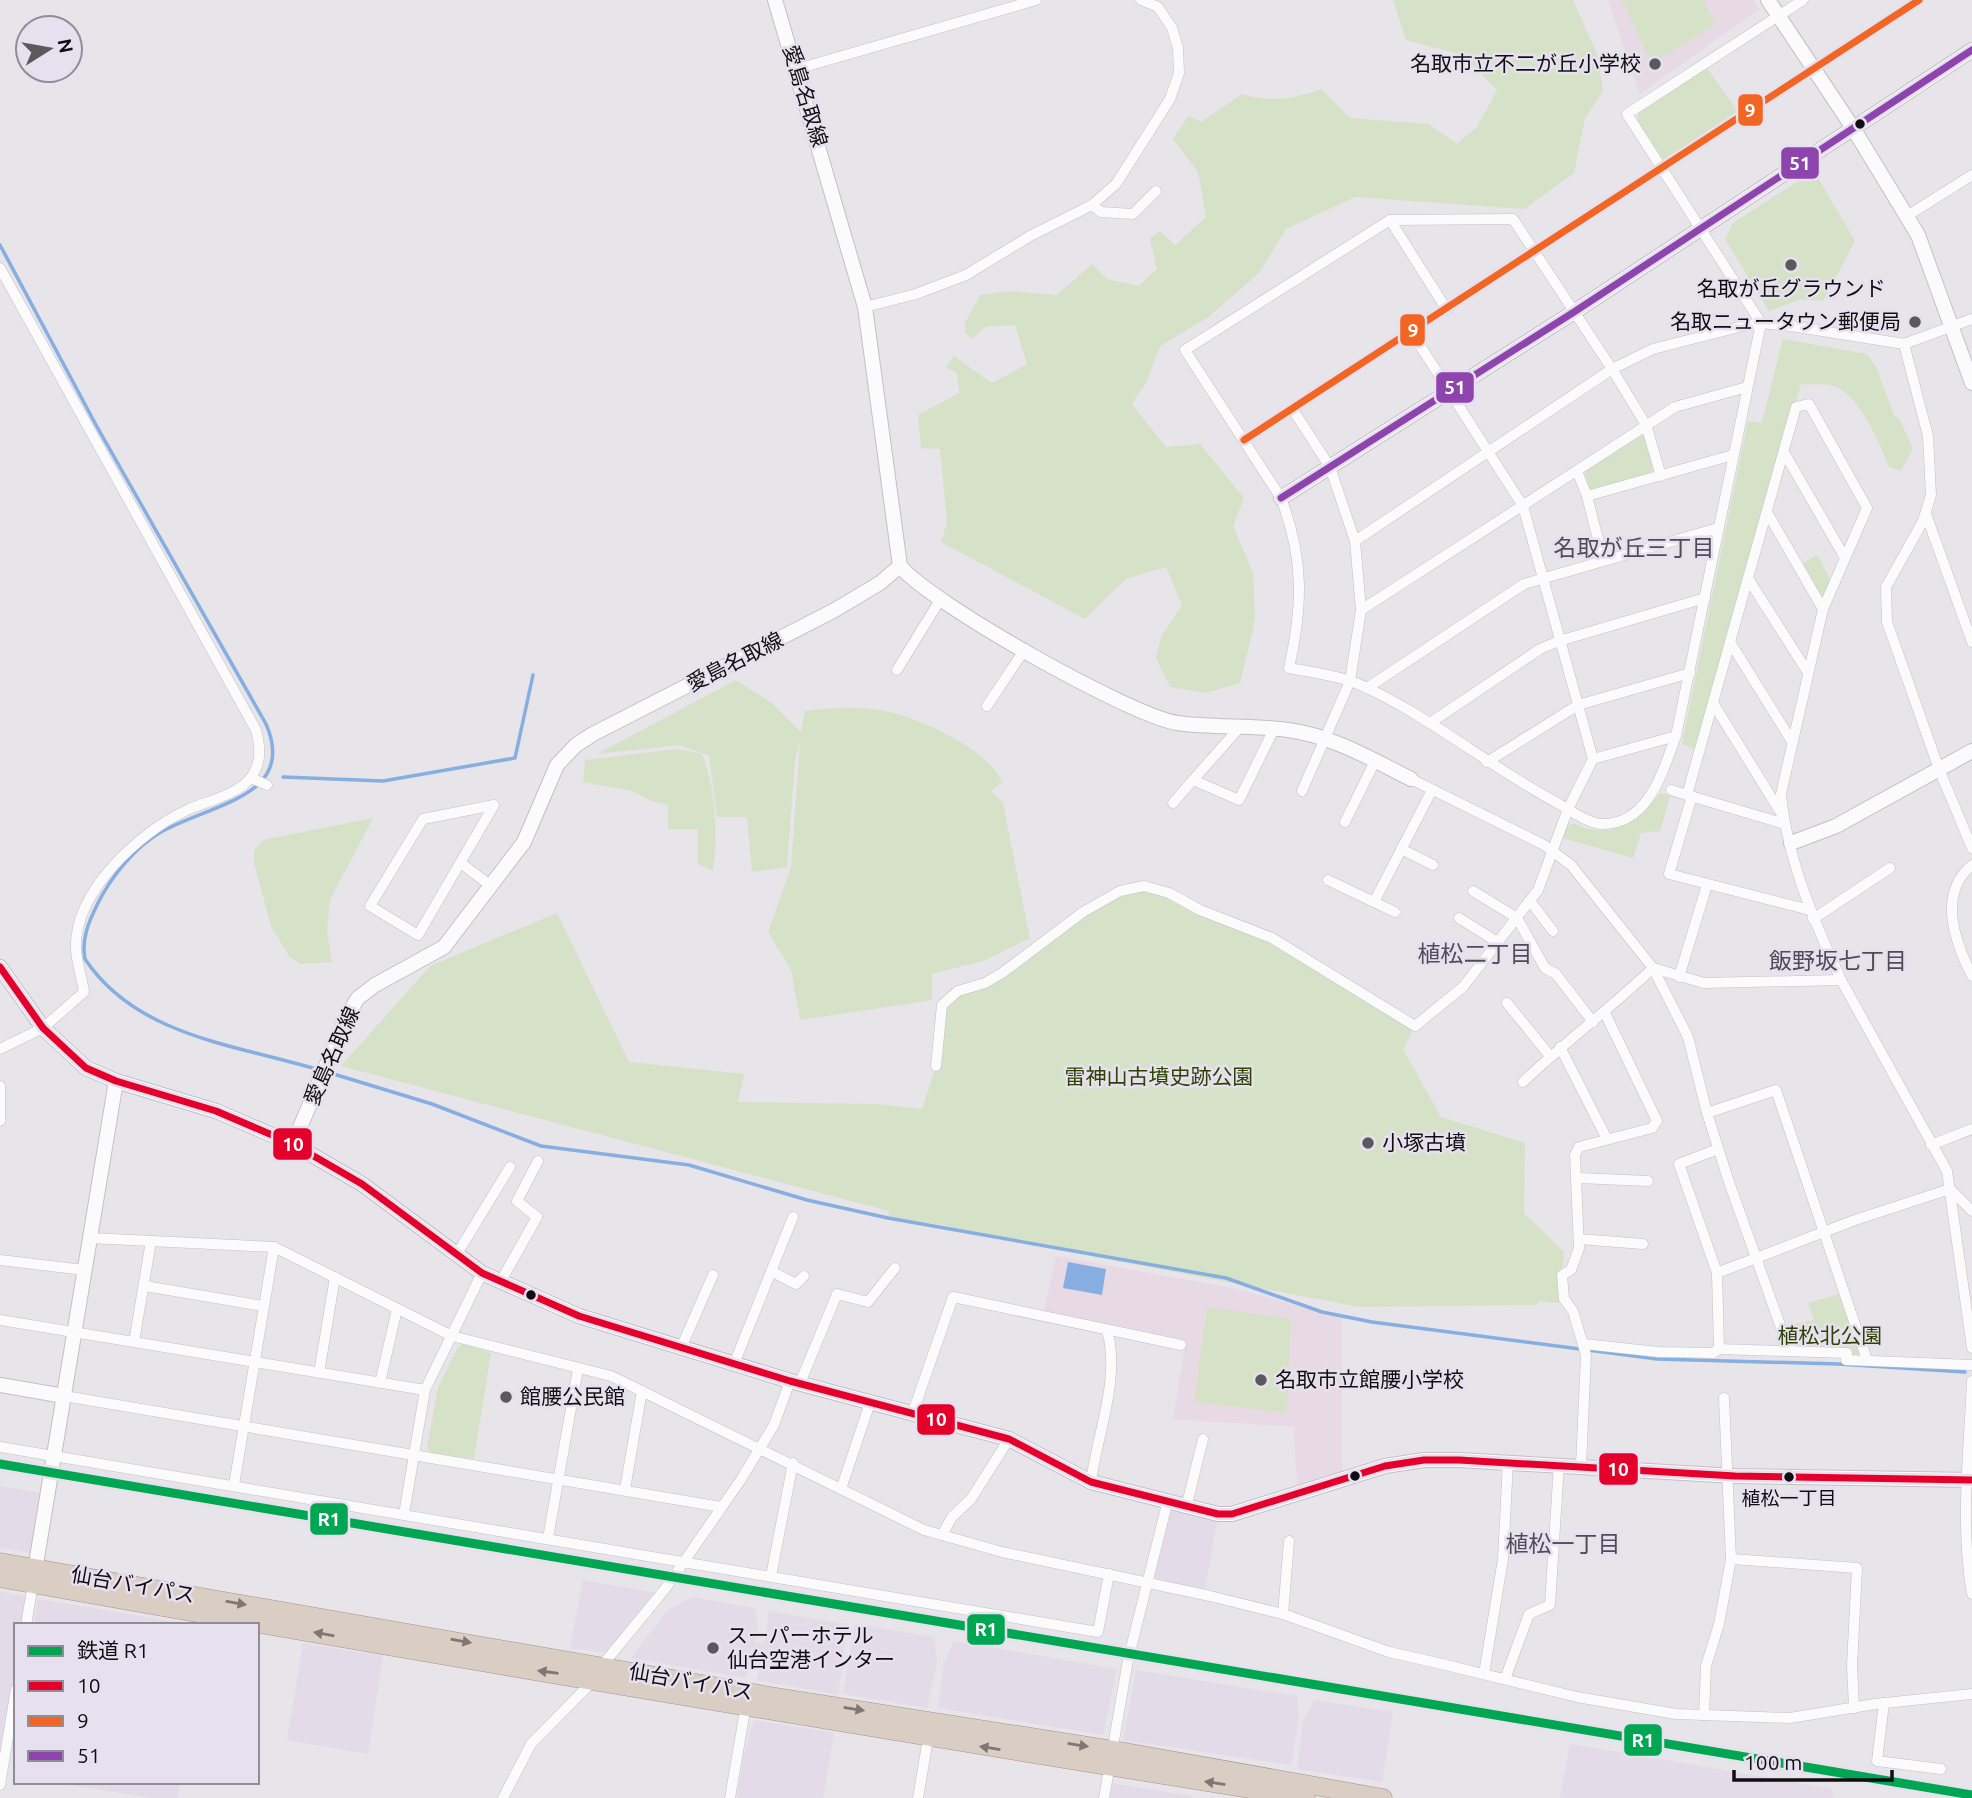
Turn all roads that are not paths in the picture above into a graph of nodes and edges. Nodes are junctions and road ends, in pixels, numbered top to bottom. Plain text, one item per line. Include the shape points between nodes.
1 (775, 0) edge
2 (1036, 0) edge
3 (1141, 0) edge
4 (1768, 0) edge
5 (1803, 0) edge
6 (1919, 0) edge
7 (1778, 16) junction
8 (1972, 50) edge
9 (1812, 68) junction
10 (797, 69) junction
11 (1853, 128) junction
12 (1661, 167) junction
13 (1972, 174) edge
14 (1156, 191) dead end
15 (1092, 205) junction
16 (1907, 216) junction
17 (1390, 220) junction
18 (1699, 228) junction
19 (1534, 253) junction
20 (0, 268) edge
21 (865, 307) junction
22 (1447, 310) junction
23 (1574, 312) junction
24 (1972, 319) edge
25 (1761, 323) junction
26 (1951, 327) junction
27 (1412, 333) junction
28 (1904, 344) junction
29 (1612, 369) junction
30 (1972, 383) edge
31 (1747, 387) junction
32 (1450, 389) junction
33 (1293, 410) junction
34 (1646, 425) junction
35 (1244, 440) junction
36 (1488, 453) junction
37 (1785, 454) junction
38 (1733, 455) junction
39 (1330, 467) junction
40 (1577, 471) junction
41 (1661, 476) junction
42 (1587, 496) junction
43 (1281, 498) junction
44 (1523, 506) junction
45 (1926, 513) junction
46 (1768, 514) junction
47 (1718, 528) junction
48 (1355, 541) junction
49 (1844, 556) junction
50 (1603, 559) junction
51 (901, 566) junction
52 (1545, 577) junction
53 (1749, 579) junction
54 (1705, 598) junction
55 (940, 600) junction
56 (1823, 609) junction
57 (1362, 610) junction
58 (1559, 641) junction
59 (1730, 642) junction
60 (1972, 642) edge
61 (1026, 649) junction
62 (897, 670) dead end
63 (1807, 671) junction
64 (1690, 673) junction
65 (1350, 681) junction
66 (1367, 688) junction
67 (1713, 704) junction
68 (1578, 705) junction
69 (987, 706) dead end
70 (1430, 723) junction
71 (1241, 726) junction
72 (1274, 729) junction
73 (1676, 736) junction
74 (1327, 738) junction
75 (1791, 740) junction
76 (1972, 751) edge
77 (1593, 759) junction
78 (1374, 761) junction
79 (1487, 762) junction
80 (1939, 769) junction
81 (1411, 779) joint
82 (1193, 780) junction
83 (1432, 790) junction
84 (1671, 790) dead end
85 (1302, 791) dead end
86 (1690, 795) junction
87 (1173, 803) dead end
88 (1568, 809) junction
89 (1784, 820) junction
90 (1345, 822) dead end
91 (1791, 843) junction
92 (1972, 848) edge
93 (1401, 849) junction
94 (1552, 851) junction
95 (462, 864) junction
96 (1433, 865) dead end
97 (1972, 865) edge
98 (1890, 868) dead end
99 (1328, 880) dead end
100 (1707, 885) junction
101 (491, 886) junction
102 (1474, 891) dead end
103 (1530, 901) junction
104 (1374, 902) junction
105 (1395, 912) dead end
106 (1811, 915) junction
107 (1459, 918) dead end
108 (1517, 918) junction
109 (1553, 931) dead end
110 (1499, 943) junction
111 (1969, 960) edge
112 (0, 967) edge
113 (1653, 968) junction
114 (1972, 976) edge
115 (1679, 978) junction
116 (1841, 980) junction
117 (1507, 1003) dead end
118 (1605, 1013) junction
119 (1593, 1022) junction
120 (43, 1028) junction
121 (1560, 1047) junction
122 (0, 1049) edge
123 (1550, 1056) junction
124 (936, 1066) dead end
125 (116, 1081) junction
126 (1523, 1082) dead end
127 (0, 1086) edge
128 (1707, 1113) junction
129 (0, 1121) edge
130 (1972, 1129) edge
131 (1607, 1139) junction
132 (293, 1144) junction
133 (1931, 1145) junction
134 (1718, 1149) junction
135 (538, 1161) dead end
136 (510, 1167) dead end
137 (1578, 1178) junction
138 (1648, 1181) dead end
139 (1951, 1189) junction
140 (1972, 1211) edge
141 (793, 1217) dead end
142 (1825, 1231) junction
143 (90, 1238) junction
144 (1579, 1239) junction
145 (151, 1241) junction
146 (1643, 1244) dead end
147 (274, 1247) junction
148 (457, 1254) junction
149 (1758, 1257) junction
150 (0, 1260) edge
151 (895, 1268) dead end
152 (84, 1270) junction
153 (771, 1271) junction
154 (482, 1273) junction
155 (1717, 1273) junction
156 (713, 1275) dead end
157 (804, 1276) dead end
158 (335, 1277) junction
159 (501, 1282) junction
160 (145, 1286) junction
161 (263, 1306) junction
162 (397, 1309) junction
163 (0, 1320) edge
164 (1107, 1330) junction
165 (75, 1333) junction
166 (452, 1336) junction
167 (134, 1342) junction
168 (1181, 1345) dead end
169 (681, 1348) junction
170 (1972, 1348) edge
171 (1585, 1349) junction
172 (1719, 1349) junction
173 (1789, 1350) junction
174 (1867, 1360) junction
175 (255, 1363) junction
176 (734, 1364) junction
177 (1972, 1365) edge
178 (578, 1369) junction
179 (319, 1373) junction
180 (1972, 1381) edge
181 (795, 1382) junction
182 (380, 1383) junction
183 (0, 1385) edge
184 (425, 1390) junction
185 (642, 1391) junction
186 (64, 1396) junction
187 (1724, 1398) dead end
188 (870, 1403) junction
189 (912, 1415) junction
190 (245, 1424) junction
191 (1009, 1439) junction
192 (1203, 1439) dead end
193 (0, 1447) edge
194 (761, 1448) junction
195 (415, 1453) junction
196 (54, 1456) junction
197 (1508, 1462) junction
198 (793, 1463) junction
199 (1559, 1464) junction
200 (1581, 1466) junction
201 (1726, 1475) junction
202 (559, 1479) junction
203 (1970, 1480) edge
204 (1091, 1482) junction
205 (234, 1485) junction
206 (625, 1489) junction
207 (841, 1489) junction
208 (1167, 1503) junction
209 (721, 1507) junction
210 (1186, 1508) junction
211 (404, 1514) junction
212 (942, 1535) junction
213 (548, 1538) junction
214 (1289, 1541) dead end
215 (1731, 1559) junction
216 (684, 1560) junction
217 (0, 1562) edge
218 (1109, 1574) junction
219 (34, 1576) junction
220 (771, 1576) junction
221 (0, 1578) edge
222 (1148, 1582) junction
223 (1972, 1594) edge
224 (1283, 1614) junction
225 (26, 1623) edge
226 (598, 1673) junction
227 (1484, 1674) junction
228 (1505, 1679) junction
229 (1972, 1694) edge
230 (14, 1701) edge
231 (1884, 1703) junction
232 (746, 1704) junction
233 (1854, 1708) junction
234 (1704, 1716) junction
235 (928, 1739) junction
236 (1111, 1758) junction
237 (1941, 1769) dead end
238 (0, 1786) edge
239 (1287, 1796) edge
240 (503, 1798) edge
241 (730, 1798) edge
242 (918, 1798) edge
243 (1104, 1798) edge
244 (1306, 1798) edge
245 (1383, 1798) edge

1 - 10 main road, 愛島名取線
2 - 10 street
3 - 15 street via 1158,7 1172,28 1179,73 1170,99 1142,146 1116,184
4 - 7 main road
5 - 7 street
6 - 9 street
7 - 9 main road
7 - 12 street via 1627,114
8 - 11 main road
9 - 11 main road
9 - 12 street
10 - 21 main road, 愛島名取線
11 - 16 main road
11 - 18 main road
12 - 18 street
12 - 19 street
13 - 16 street
14 - 15 street via 1133,214 1101,212
15 - 21 street via 966,275 916,295
16 - 26 main road
17 - 19 street via 1514,219
17 - 22 street
17 - 35 street via 1185,351
18 - 23 main road
18 - 25 street
19 - 22 street
19 - 23 street
20 - 120 street via 256,730 261,749 259,782 184,811 130,846 109,869 80,924 76,949 84,992
21 - 51 main road, 愛島名取線
22 - 27 street
23 - 29 street
23 - 32 main road
24 - 26 street
25 - 28 street
25 - 29 street via 1653,349
25 - 31 street
26 - 28 street
26 - 30 main road
27 - 32 street
27 - 33 street
28 - 45 street via 1928,436 1931,495
29 - 34 street
29 - 36 street
31 - 34 street via 1675,407
31 - 38 street
32 - 36 street
32 - 39 main road
33 - 35 street
33 - 39 street
34 - 40 street
34 - 41 street
35 - 43 street
36 - 44 street
36 - 48 street
37 - 46 street
37 - 49 street
37 - 49 street via 1796,407 1809,404 1867,508
38 - 41 street
38 - 47 street
39 - 43 main road
39 - 48 street
40 - 42 street
40 - 44 street
41 - 42 street
42 - 50 street
43 - 65 street via 1291,525 1301,588 1289,668
44 - 52 street
44 - 57 street
45 - 60 street
45 - 80 street via 1886,587 1886,613 1892,642
46 - 53 street
46 - 56 street
47 - 50 street
47 - 54 street
48 - 57 street
49 - 56 street
50 - 52 street
51 - 55 main road
51 - 101 main road, 愛島名取線 via 832,611 576,746 557,765 524,842
52 - 58 street
52 - 66 street via 1524,584
53 - 59 street
53 - 63 street
54 - 58 street
54 - 64 street
55 - 61 main road
55 - 62 street
56 - 63 street
57 - 65 street
58 - 68 street
58 - 70 street
59 - 67 street
59 - 75 street
61 - 69 street
61 - 71 main road via 1150,716 1177,723
63 - 75 street
64 - 68 street
64 - 73 street
65 - 66 street
65 - 74 street
66 - 70 street
67 - 86 street
67 - 89 street
68 - 77 street
68 - 79 street
70 - 79 street
71 - 72 main road
71 - 82 street
72 - 74 main road
72 - 82 street via 1239,800
73 - 77 street
73 - 88 street via 1657,785 1633,814 1601,824
74 - 78 main road
74 - 85 street
75 - 89 street via 1781,794
76 - 80 main road
77 - 88 street
78 - 81 main road
78 - 90 street
79 - 88 street
80 - 91 main road via 1836,826
80 - 92 street
81 - 83 street
82 - 87 street
83 - 93 street
83 - 94 street
84 - 86 street
86 - 89 street
86 - 100 street via 1669,874
88 - 94 street
89 - 91 street
91 - 106 street
93 - 96 street
93 - 104 street
94 - 103 street
94 - 113 street via 1571,865
95 - 95 street via 418,935 370,906 423,819 499,804
95 - 101 street
97 - 111 street via 1955,888 1951,912 1955,938
98 - 106 street
99 - 104 street
100 - 106 street
100 - 115 street
101 - 132 main road, 愛島名取線 via 444,947 358,998
102 - 108 street
103 - 108 street
103 - 109 street
104 - 105 street
106 - 116 street
107 - 110 street
108 - 110 street
108 - 119 street via 1545,968 1556,974
110 - 124 street via 1463,987 1416,1026 1272,938 1200,910 1169,892 1144,886 1120,891 1083,912 1002,973 958,991 942,1004
111 - 114 street
112 - 120 main road
113 - 115 street
113 - 118 street
113 - 128 street via 1688,1037
115 - 116 street via 1748,984
116 - 133 street
117 - 123 street
118 - 119 street
118 - 131 street via 1657,1121 1653,1128
119 - 121 street
120 - 122 street
120 - 125 main road via 86,1068
121 - 123 street
121 - 131 street
123 - 126 street
125 - 132 main road via 216,1111
125 - 143 main road
127 - 129 street
128 - 134 street
128 - 142 street via 1776,1090
130 - 133 street
131 - 137 street via 1579,1147
132 - 148 main road via 362,1184
133 - 139 street via 1947,1171
134 - 149 street
134 - 155 street via 1679,1164
135 - 159 street via 517,1201 537,1217
136 - 148 street
137 - 138 street
137 - 144 street
139 - 140 street
139 - 142 street
139 - 170 street
141 - 153 street
142 - 149 street
142 - 174 street
143 - 145 street
143 - 152 main road
144 - 146 street
144 - 171 street via 1578,1258 1562,1275 1564,1299 1573,1311
145 - 147 street
145 - 160 street
147 - 158 street
147 - 161 street
148 - 154 main road
149 - 155 street
149 - 173 street
150 - 152 street
151 - 181 street via 868,1302 837,1294
152 - 165 main road
153 - 157 street via 796,1284
153 - 176 street
154 - 159 main road
154 - 166 street
155 - 172 street
156 - 169 street
158 - 162 street
158 - 179 street
159 - 169 main road via 579,1316
160 - 161 street
160 - 167 street
161 - 175 street
162 - 166 street
162 - 182 street
163 - 165 street
164 - 168 street
164 - 189 street via 953,1297
164 - 204 street via 1112,1346 1110,1378
165 - 167 street
165 - 186 main road
166 - 178 street
166 - 184 street
167 - 175 street
169 - 176 main road
171 - 172 street via 1713,1353
171 - 200 street
172 - 173 street
173 - 174 street via 1847,1353 1846,1360
174 - 177 street
175 - 179 street
175 - 190 street
176 - 181 main road
178 - 185 street via 611,1376
178 - 202 street
179 - 182 street
180 - 203 street
181 - 188 main road
181 - 194 street
182 - 184 street
183 - 186 main road
184 - 195 street
185 - 194 street
185 - 206 street
186 - 190 street
186 - 196 main road
187 - 201 street
188 - 189 main road
188 - 207 street
189 - 191 main road
190 - 195 street
190 - 205 street
191 - 204 main road
191 - 212 street
192 - 210 street
193 - 196 street
194 - 198 street
194 - 209 street
195 - 202 street
195 - 211 street
196 - 205 street
196 - 219 main road
197 - 199 main road
197 - 210 main road via 1424,1460 1385,1466 1232,1514
197 - 227 street via 1503,1559
198 - 207 street
198 - 220 street
199 - 200 main road
199 - 228 street via 1550,1605 1529,1615
200 - 201 main road
201 - 203 main road
201 - 215 street
202 - 206 street
202 - 213 street
203 - 223 street via 1967,1565
204 - 208 main road
205 - 211 street
206 - 209 street
207 - 212 street
208 - 210 main road
208 - 222 street
209 - 216 street
211 - 213 street
212 - 218 street
213 - 216 street
214 - 224 street
215 - 233 street via 1857,1568
215 - 234 street via 1706,1666
216 - 220 street
216 - 226 street
217 - 219 highway, 仙台バイパス
218 - 220 street via 1098,1632
218 - 222 street
219 - 221 highway, 仙台バイパス
219 - 225 street
219 - 226 highway, 仙台バイパス
222 - 224 street
222 - 236 street via 1128,1660
224 - 227 street via 1389,1651
226 - 232 highway, 仙台バイパス
226 -> 236 highway, 仙台バイパス
226 - 240 street via 570,1708 531,1744
227 - 228 street
228 - 234 street via 1627,1707
229 - 231 street
230 - 238 street
231 - 233 street
231 - 237 street via 1877,1760
232 - 235 highway, 仙台バイパス
232 - 241 street
233 - 234 street via 1790,1718
236 -> 235 highway, 仙台バイパス
235 - 242 street
239 -> 236 highway, 仙台バイパス
236 - 243 street
236 - 245 highway, 仙台バイパス
239 - 244 highway, 仙台バイパス

